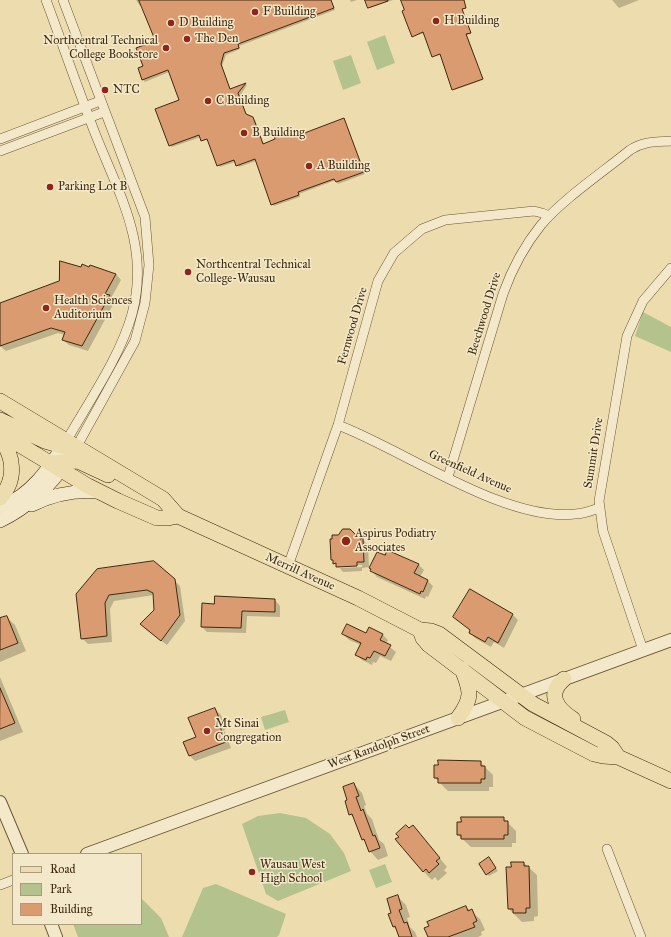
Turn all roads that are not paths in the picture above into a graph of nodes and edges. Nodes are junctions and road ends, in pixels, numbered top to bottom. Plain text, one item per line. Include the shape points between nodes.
1 (46, 0) edge
2 (62, 0) edge
3 (100, 101) junction
4 (85, 106) junction
5 (104, 112) junction
6 (89, 117) junction
7 (0, 139) edge
8 (671, 141) edge
9 (0, 151) edge
10 (549, 216) junction
11 (671, 268) edge
12 (0, 401) edge
13 (0, 420) edge
14 (338, 425) junction
15 (0, 433) edge
16 (0, 439) edge
17 (65, 454) junction
18 (448, 477) junction
19 (100, 492) junction
20 (0, 498) edge
21 (0, 507) edge
22 (599, 508) junction
23 (14, 513) junction
24 (178, 516) junction
25 (0, 521) edge
26 (288, 566) junction
27 (420, 630) junction
28 (671, 640) edge
29 (643, 650) junction
30 (462, 669) junction
31 (564, 679) junction
32 (520, 694) junction
33 (503, 701) junction
34 (458, 718) junction
35 (590, 734) junction
36 (618, 757) junction
37 (671, 781) edge
38 (0, 802) edge
39 (607, 849) dead end
40 (22, 853) edge
41 (90, 853) edge
42 (12, 880) edge
43 (0, 885) edge
44 (51, 925) edge
45 (56, 937) edge
46 (641, 937) edge

1 - 4 street
2 - 3 street
3 - 4 street
3 - 5 street
4 - 6 street
4 - 7 street
5 - 6 street
5 - 17 street via 145,217 148,284 142,322 135,341
6 - 9 street
6 - 17 street via 124,204 134,237 138,284 132,315 121,345
8 - 10 street, Beechwood Drive via 650,142 637,146
10 - 14 street, Fernwood Drive via 534,211 445,220 422,229 402,244 378,281
10 - 18 street, Beechwood Drive via 525,247 511,272
11 - 22 street, Summit Drive via 644,300 627,336
12 - 17 main road
13 - 17 main road
14 - 18 street, Greenfield Avenue
14 - 26 street, Fernwood Drive
15 - 17 main road
16 - 20 main road via 8,451 12,470 10,483
17 - 19 main road, Merrill Avenue
17 - 21 main road via 28,491
17 - 23 main road via 36,496
17 - 24 main road, Merrill Avenue via 163,499
18 - 22 street, Greenfield Avenue via 498,499 539,512 575,514
19 - 23 main road via 78,491 58,494
19 - 24 main road, Merrill Avenue via 153,517 166,519
22 - 29 street, Summit Drive via 603,530
23 - 25 main road
24 - 26 main road, Merrill Avenue
26 - 27 main road, Merrill Avenue
27 - 30 main road, Merrill Avenue via 427,643
27 - 32 main road, Merrill Avenue via 433,631 443,636
28 - 29 street, West Randolph Street
29 - 31 street, West Randolph Street
30 - 33 main road, Merrill Avenue
30 - 34 main road via 469,696
31 - 32 street, West Randolph Street
31 - 35 main road via 556,688 558,708
32 - 33 street, West Randolph Street
32 - 35 main road, Merrill Avenue via 533,704
33 - 34 street, West Randolph Street
33 - 36 main road, Merrill Avenue via 525,718 594,754
34 - 41 street, West Randolph Street
35 - 36 main road, Merrill Avenue via 610,746
36 - 37 main road, Merrill Avenue
38 - 40 street
39 - 46 street
42 - 43 street
44 - 45 street

